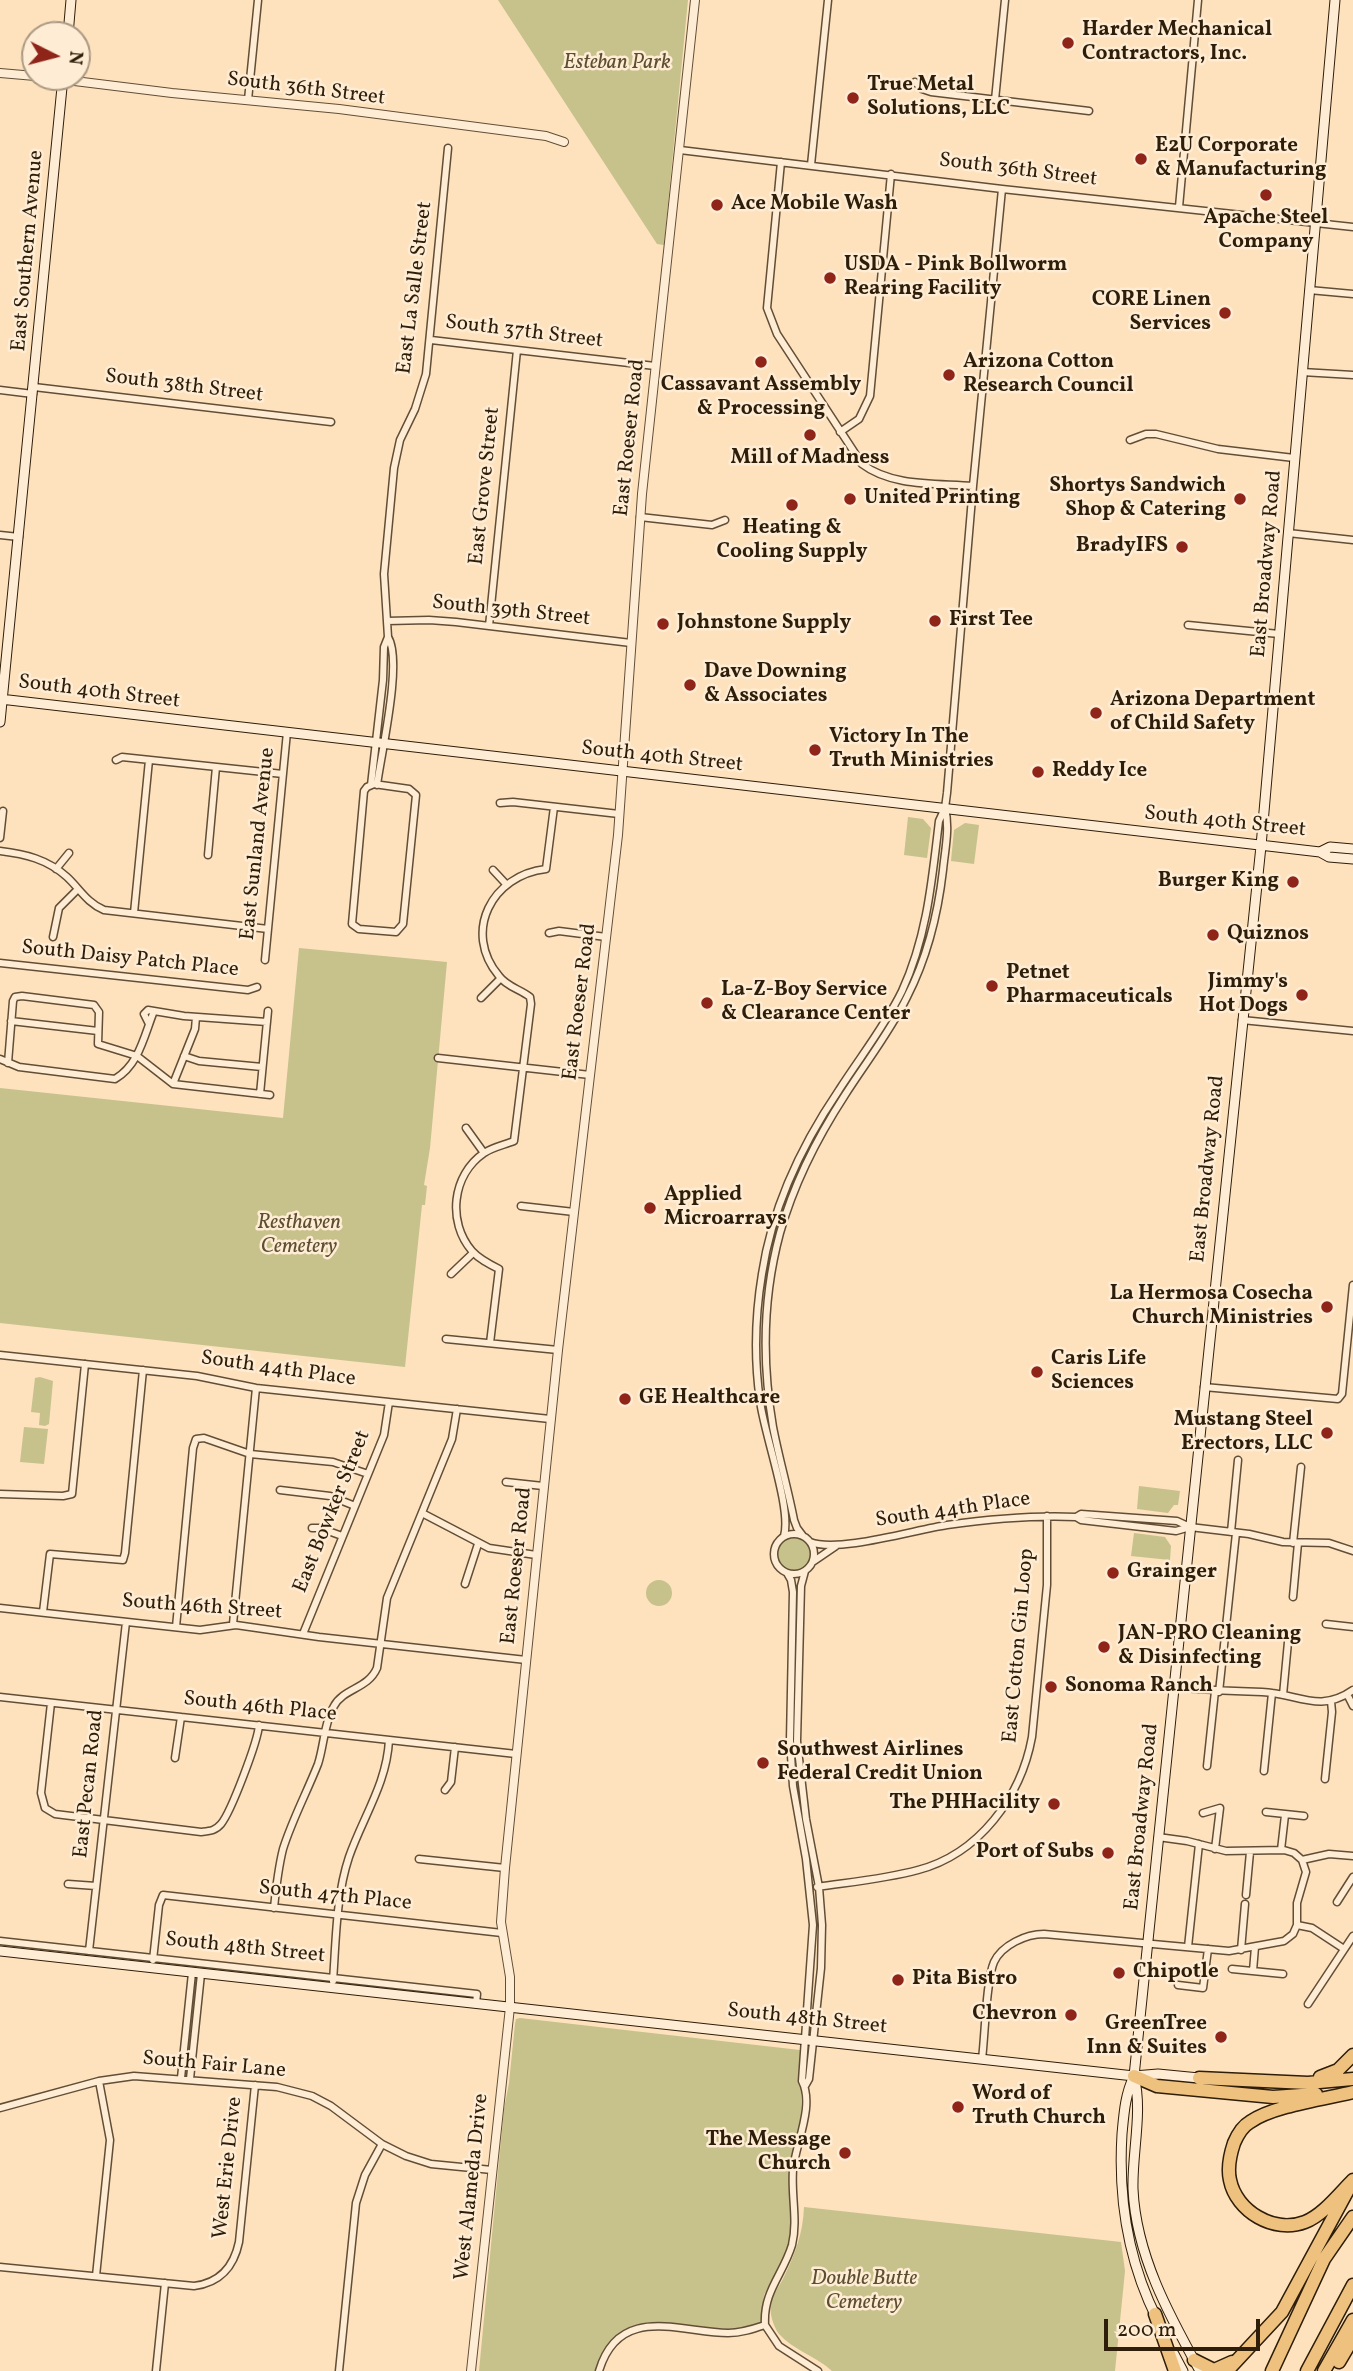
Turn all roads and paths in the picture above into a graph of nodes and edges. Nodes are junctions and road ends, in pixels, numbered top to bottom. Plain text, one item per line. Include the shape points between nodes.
1 (71, 0) edge
2 (258, 0) edge
3 (695, 0) edge
4 (828, 0) edge
5 (1005, 0) edge
6 (1198, 0) edge
7 (1335, 0) edge
8 (69, 21) edge
9 (0, 73) edge
10 (21, 75) edge
11 (91, 81) edge
12 (915, 82) dead end
13 (62, 91) edge
14 (248, 100) junction
15 (995, 100) junction
16 (1089, 111) dead end
17 (564, 142) dead end
18 (447, 148) dead end
19 (680, 150) junction
20 (781, 162) junction
21 (811, 165) junction
22 (891, 174) junction
23 (1002, 188) junction
24 (1179, 207) junction
25 (1315, 223) junction
26 (1353, 227) edge
27 (1309, 290) junction
28 (1353, 294) edge
29 (431, 340) junction
30 (517, 350) junction
31 (655, 366) junction
32 (1302, 372) junction
33 (1353, 375) edge
34 (0, 390) edge
35 (33, 390) junction
36 (331, 422) dead end
37 (840, 432) junction
38 (1130, 440) dead end
39 (1294, 458) junction
40 (973, 486) junction
41 (640, 517) junction
42 (725, 520) dead end
43 (1288, 533) junction
44 (0, 535) edge
45 (19, 537) junction
46 (1353, 540) edge
47 (387, 621) junction
48 (1188, 625) dead end
49 (489, 626) junction
50 (1279, 634) junction
51 (631, 643) junction
52 (1, 699) edge
53 (0, 722) edge
54 (287, 732) junction
55 (380, 743) junction
56 (116, 760) dead end
57 (149, 760) junction
58 (216, 767) junction
59 (621, 771) junction
60 (283, 774) junction
61 (372, 786) junction
62 (500, 803) dead end
63 (554, 807) junction
64 (945, 808) junction
65 (3, 811) dead end
66 (619, 814) junction
67 (0, 838) edge
68 (1261, 846) junction
69 (1353, 849) edge
70 (0, 851) edge
71 (1320, 852) junction
72 (69, 853) dead end
73 (208, 856) dead end
74 (1353, 859) edge
75 (56, 869) junction
76 (493, 870) dead end
77 (506, 884) junction
78 (78, 889) junction
79 (134, 913) junction
80 (268, 929) junction
81 (549, 933) dead end
82 (53, 937) dead end
83 (606, 937) junction
84 (265, 960) dead end
85 (0, 963) edge
86 (500, 979) junction
87 (257, 987) dead end
88 (481, 998) dead end
89 (268, 1011) dead end
90 (154, 1012) junction
91 (195, 1017) junction
92 (1242, 1020) junction
93 (10, 1021) junction
94 (267, 1022) junction
95 (149, 1024) junction
96 (97, 1031) junction
97 (1353, 1031) edge
98 (0, 1046) edge
99 (5, 1050) edge
100 (137, 1056) junction
101 (184, 1056) junction
102 (438, 1058) dead end
103 (0, 1059) edge
104 (8, 1063) junction
105 (262, 1067) junction
106 (523, 1068) junction
107 (590, 1075) junction
108 (173, 1084) junction
109 (260, 1094) junction
110 (270, 1095) dead end
111 (466, 1128) dead end
112 (484, 1153) junction
113 (521, 1206) dead end
114 (574, 1212) junction
115 (473, 1253) junction
116 (451, 1274) dead end
117 (1353, 1285) edge
118 (446, 1339) dead end
119 (490, 1343) junction
120 (558, 1350) junction
121 (0, 1354) edge
122 (85, 1364) junction
123 (143, 1370) junction
124 (1204, 1387) junction
125 (256, 1388) junction
126 (388, 1402) junction
127 (457, 1409) junction
128 (550, 1419) junction
129 (250, 1454) junction
130 (1238, 1460) dead end
131 (1301, 1467) dead end
132 (368, 1474) junction
133 (506, 1482) dead end
134 (543, 1486) junction
135 (280, 1490) dead end
136 (0, 1494) edge
137 (355, 1506) junction
138 (422, 1513) junction
139 (1047, 1516) junction
140 (1190, 1527) junction
141 (312, 1528) dead end
142 (1233, 1532) junction
143 (342, 1536) junction
144 (784, 1536) junction
145 (803, 1536) junction
146 (810, 1542) junction
147 (1296, 1543) junction
148 (478, 1544) junction
149 (835, 1546) junction
150 (1353, 1551) edge
151 (536, 1555) junction
152 (813, 1562) junction
153 (805, 1571) junction
154 (787, 1573) junction
155 (465, 1584) dead end
156 (1293, 1597) dead end
157 (0, 1608) edge
158 (43, 1612) junction
159 (792, 1618) junction
160 (126, 1622) junction
161 (233, 1624) junction
162 (1326, 1624) dead end
163 (176, 1627) junction
164 (1353, 1627) edge
165 (303, 1634) junction
166 (1288, 1642) dead end
167 (380, 1643) junction
168 (526, 1660) junction
169 (798, 1664) junction
170 (1174, 1687) junction
171 (1217, 1691) junction
172 (1350, 1692) edge
173 (1272, 1693) junction
174 (1283, 1695) junction
175 (0, 1697) edge
176 (1331, 1701) junction
177 (51, 1703) junction
178 (1353, 1706) edge
179 (116, 1710) junction
180 (181, 1717) junction
181 (259, 1726) junction
182 (326, 1732) junction
183 (389, 1740) junction
184 (455, 1747) junction
185 (516, 1754) junction
186 (175, 1758) dead end
187 (1207, 1766) dead end
188 (1264, 1771) dead end
189 (1325, 1779) dead end
190 (445, 1790) dead end
191 (1266, 1812) dead end
192 (1203, 1814) dead end
193 (1285, 1815) junction
194 (1304, 1816) dead end
195 (103, 1820) junction
196 (1158, 1838) junction
197 (1199, 1844) junction
198 (1215, 1849) junction
199 (1282, 1850) junction
200 (1250, 1852) junction
201 (1353, 1856) edge
202 (419, 1859) dead end
203 (1302, 1860) junction
204 (505, 1868) junction
205 (1353, 1877) edge
206 (68, 1884) dead end
207 (96, 1886) junction
208 (819, 1887) junction
209 (810, 1889) junction
210 (1246, 1895) dead end
211 (1337, 1902) dead end
212 (1245, 1904) dead end
213 (274, 1908) junction
214 (338, 1915) junction
215 (1297, 1925) junction
216 (502, 1933) junction
217 (1353, 1936) edge
218 (0, 1941) edge
219 (1147, 1944) junction
220 (1188, 1947) junction
221 (1255, 1947) junction
222 (1208, 1949) junction
223 (1241, 1950) junction
224 (1344, 1950) junction
225 (0, 1951) edge
226 (89, 1951) junction
227 (153, 1963) junction
228 (1232, 1969) dead end
229 (1253, 1971) junction
230 (197, 1973) junction
231 (1283, 1975) dead end
232 (332, 1983) junction
233 (1178, 1985) dead end
234 (1308, 2004) dead end
235 (510, 2007) junction
236 (809, 2040) junction
237 (1353, 2055) edge
238 (982, 2059) junction
239 (1134, 2076) junction
240 (181, 2078) junction
241 (1199, 2078) joint
242 (190, 2079) junction
243 (1353, 2079) edge
244 (99, 2081) junction
245 (1308, 2084) junction
246 (255, 2085) junction
247 (1353, 2091) edge
248 (0, 2108) edge
249 (382, 2144) junction
250 (492, 2170) junction
251 (1353, 2181) edge
252 (1353, 2217) edge
253 (0, 2267) edge
254 (96, 2276) junction
255 (165, 2283) junction
256 (1353, 2285) edge
257 (1154, 2314) junction
258 (1353, 2320) edge
259 (765, 2325) junction
260 (1353, 2339) edge
261 (1241, 2356) junction
262 (1197, 2365) edge
263 (156, 2371) edge
264 (339, 2371) edge
265 (471, 2371) edge
266 (599, 2371) edge
267 (818, 2371) edge
268 (1175, 2371) edge
269 (1183, 2371) edge
270 (1227, 2371) edge
271 (1272, 2371) edge
272 (1307, 2371) edge
273 (1324, 2371) edge
274 (1333, 2371) edge

1 - 8 main road
2 - 14 street
3 - 19 street, East Roeser Road
4 - 21 street
5 - 15 street
6 - 24 street
7 - 25 main road, East Broadway Road
9 - 10 street
11 - 14 street, South 36th Street
12 - 15 street via 930,92
13 - 35 main road, East Southern Avenue
14 - 17 street, South 36th Street via 546,136
15 - 16 street
18 - 29 street, East La Salle Street
19 - 20 street, South 36th Street
19 - 31 street, East Roeser Road
20 - 21 street, South 36th Street
20 - 37 street via 767,308 777,334
21 - 22 street, South 36th Street
22 - 23 street, South 36th Street
22 - 37 street via 870,396 859,419
23 - 24 street, South 36th Street
23 - 40 street
24 - 25 street, South 36th Street
25 - 26 street, South 36th Street
25 - 27 main road, East Broadway Road
27 - 28 street
27 - 32 main road, East Broadway Road
29 - 30 street, South 37th Street
29 - 47 street, East La Salle Street via 426,374 394,468 384,574
30 - 31 street, South 37th Street
30 - 49 street, East Grove Street
31 - 41 street, East Roeser Road
32 - 33 street
32 - 39 main road, East Broadway Road
34 - 35 street, South 38th Street
35 - 36 street, South 38th Street
35 - 45 main road, East Southern Avenue
37 - 40 street via 872,472 903,480
38 - 39 street via 1156,434 1218,449
39 - 43 main road, East Broadway Road
40 - 64 street
41 - 42 street via 712,525
41 - 51 street, East Roeser Road
43 - 46 street
43 - 50 main road, East Broadway Road
44 - 45 street
45 - 52 main road, East Southern Avenue
47 - 49 street, South 39th Street
47 - 55 street, East La Salle Street via 393,668
48 - 50 street
49 - 51 street, South 39th Street
50 - 68 main road, East Broadway Road
51 - 59 street, East Roeser Road
52 - 53 main road, East Southern Avenue
52 - 54 main road, South 40th Street
54 - 55 main road, South 40th Street
54 - 60 street, East Sunland Avenue
55 - 59 main road, South 40th Street
55 - 61 street, East La Salle Street
56 - 57 street
57 - 58 street
57 - 79 street
58 - 60 street
58 - 73 street
59 - 64 main road, South 40th Street
59 - 66 street, East Roeser Road
60 - 80 street, East Sunland Avenue
61 - 61 street, East La Salle Street via 416,795 407,883 396,932 359,929 352,924 364,792
62 - 63 street
63 - 66 street
63 - 77 street via 546,869 530,871
64 - 68 main road, South 40th Street
64 - 144 street via 939,821 925,925 912,967 882,1026 798,1157 766,1253 756,1318 757,1374 785,1513
64 - 145 street via 948,822 942,880 921,966 888,1030 807,1160 786,1212 772,1268 766,1340 769,1402 796,1526
65 - 67 street
66 - 83 street, East Roeser Road
68 - 71 main road, South 40th Street
68 - 92 main road, East Broadway Road
69 - 71 main road, South 40th Street via 1330,847
70 - 75 street via 32,856
71 - 74 main road, South 40th Street
72 - 75 street
75 - 78 street
76 - 77 street
77 - 86 street via 484,918 483,943
78 - 79 street via 99,908
78 - 82 street via 59,908
79 - 80 street
80 - 84 street, East Sunland Avenue
81 - 83 street
83 - 107 street, East Roeser Road
85 - 87 street, South Daisy Patch Place via 248,990
86 - 88 street
86 - 106 street via 530,997
89 - 94 street
90 - 91 street
90 - 95 street
90 - 95 street via 144,1014
91 - 94 street
91 - 101 street
92 - 97 street
92 - 124 main road, East Broadway Road
93 - 96 street
93 - 96 street via 19,996 92,1004 98,1009
93 - 99 street
94 - 105 street
95 - 100 street
96 - 100 street via 98,1044
98 - 99 street
99 - 104 street
100 - 104 street via 128,1072 115,1079
100 - 108 street
101 - 105 street
101 - 108 street
102 - 106 street
103 - 104 street
105 - 109 street
106 - 107 street
106 - 112 street via 514,1140
107 - 114 street, East Roeser Road
108 - 109 street
109 - 110 street
111 - 112 street
112 - 115 street via 460,1183 455,1204 458,1225
113 - 114 street
114 - 120 street, East Roeser Road
115 - 116 street
115 - 119 street via 499,1269
117 - 124 street via 1338,1399
118 - 119 street
119 - 120 street
120 - 128 street, East Roeser Road
121 - 122 street, South 44th Place
122 - 123 street, South 44th Place
122 - 136 street via 72,1494
123 - 125 street, South 44th Place
123 - 158 street via 123,1560 50,1554
124 - 140 main road, East Broadway Road
125 - 126 street, South 44th Place
125 - 129 street
126 - 127 street, South 44th Place
126 - 132 street, East Bowker Street via 384,1435
127 - 128 street, South 44th Place
127 - 138 street via 452,1439
128 - 134 street, East Roeser Road
129 - 132 street via 334,1462
129 - 161 street
129 - 163 street via 204,1438 197,1439 193,1448
130 - 142 street
131 - 147 street
132 - 137 street, East Bowker Street
133 - 134 street
134 - 151 street, East Roeser Road
135 - 137 street via 330,1496
137 - 143 street, East Bowker Street
138 - 148 street
138 - 167 street via 387,1598
139 - 140 street, South 44th Place via 1176,1531
139 - 149 street, South 44th Place via 946,1525
139 - 208 street, East Cotton Gin Loop via 1044,1615 1032,1737 1010,1798 978,1836 936,1863 900,1874
140 - 142 street, South 44th Place
140 - 170 main road, East Broadway Road
141 - 143 street
142 - 147 street, South 44th Place
142 - 171 street
143 - 165 street, East Bowker Street
144 - 145 street
144 - 154 street via 776,1544 774,1556 778,1567
145 - 146 street
146 - 149 street, South 44th Place
146 - 152 street
147 - 150 street, South 44th Place via 1329,1543
147 - 156 street
148 - 151 street
148 - 155 street
149 - 152 street, South 44th Place
151 - 168 street, East Roeser Road
152 - 153 street
153 - 154 street
153 - 169 street
154 - 159 street
157 - 158 street, South 46th Street
158 - 160 street, South 46th Street
159 - 169 street
159 - 209 street via 790,1746
160 - 163 street, South 46th Street
160 - 179 street, East Pecan Road
161 - 163 street, South 46th Street via 200,1630
161 - 165 street, South 46th Street
162 - 164 street
165 - 167 street, South 46th Street
166 - 174 street
167 - 168 street, South 46th Street
167 - 182 street via 373,1677 334,1706
168 - 185 street, East Roeser Road
169 - 208 street via 799,1759
170 - 171 street
170 - 196 main road, East Broadway Road
171 - 173 street
171 - 187 street
172 - 176 street
172 - 178 street
173 - 174 street
173 - 188 street
174 - 176 street
175 - 177 street, South 46th Place
176 - 189 street
177 - 179 street, South 46th Place
177 - 195 street via 41,1793 45,1808 62,1816
179 - 180 street, South 46th Place
179 - 195 street, East Pecan Road
180 - 181 street, South 46th Place
180 - 186 street
181 - 182 street, South 46th Place
181 - 195 street via 225,1819 212,1831
182 - 183 street, South 46th Place
182 - 213 street via 284,1847
183 - 184 street, South 46th Place
183 - 214 street via 386,1768 342,1883
184 - 185 street, South 46th Place
184 - 190 street via 451,1782
185 - 204 street, East Roeser Road
191 - 193 street
192 - 198 street via 1220,1808
193 - 194 street
193 - 199 street
195 - 207 street, East Pecan Road
196 - 197 street
196 - 219 main road, East Broadway Road
197 - 198 street
197 - 220 street
198 - 200 street
199 - 200 street
199 - 203 street
200 - 210 street
201 - 203 street via 1329,1854
202 - 204 street
203 - 215 street via 1306,1875 1298,1899
204 - 216 street, East Roeser Road
205 - 211 street
206 - 207 street
207 - 226 street, East Pecan Road
208 - 209 street, East Cotton Gin Loop
208 - 236 street via 822,1944
209 - 236 street
212 - 223 street
213 - 214 street, South 47th Place
213 - 227 street, South 47th Place via 163,1895
214 - 216 street, South 47th Place
214 - 232 street
215 - 221 street via 1287,1940
215 - 224 street via 1312,1928
216 - 235 street, East Roeser Road
217 - 224 street
218 - 226 street, South 48th Street
219 - 220 street
219 - 238 street via 1034,1934 1011,1945 991,1970
219 - 239 main road, East Broadway Road
220 - 222 street
221 - 223 street
221 - 229 street
222 - 223 street
222 - 233 street via 1203,1988
224 - 234 street
225 - 227 main road, South 48th Street
226 - 227 street, South 48th Street
227 - 230 main road, South 48th Street
227 - 232 street, South 48th Street
228 - 229 street
229 - 231 street
230 - 232 main road, South 48th Street
230 - 240 street
230 - 242 street
232 - 235 main road, South 48th Street
235 - 236 main road, South 48th Street
235 - 250 street, West Alameda Drive
236 - 238 main road, South 48th Street
236 - 259 street via 804,2124 793,2167 795,2227 790,2251 767,2297
237 - 245 highway via 1332,2075
238 - 239 main road, South 48th Street
239 - 241 main road, South 48th Street
239 - 247 highway, South 48th Street via 1157,2086 1273,2097
239 - 257 main road, East Broadway Road via 1126,2092 1121,2183 1132,2254
239 - 262 main road via 1138,2094 1133,2174 1138,2228 1162,2295
240 - 242 street, South Fair Lane
240 - 244 street, South Fair Lane via 134,2076
241 - 245 highway, South 48th Street
242 - 246 street, South Fair Lane
243 - 245 highway, South 48th Street
244 - 248 street, South Fair Lane
244 - 254 street via 110,2140
246 - 249 street, South Fair Lane via 312,2096
246 - 255 street, West Erie Drive via 234,2260 223,2274 202,2285
247 - 251 highway via 1269,2112 1248,2123 1229,2158 1229,2179 1247,2210 1278,2225 1292,2226 1319,2213
249 - 250 street, South Fair Lane via 431,2164
249 - 264 street via 356,2203
250 - 265 street, West Alameda Drive
251 - 261 highway via 1282,2312
252 - 271 highway via 1324,2259
253 - 254 street, West Erie Drive
254 - 255 street, West Erie Drive
255 - 263 street
256 - 272 highway
257 - 268 highway
257 - 269 main road, East Broadway Road
258 - 273 highway
259 - 266 street via 729,2333 644,2327 616,2341
259 - 267 street via 779,2346
260 - 274 highway
261 - 262 highway via 1220,2369
261 - 270 highway

